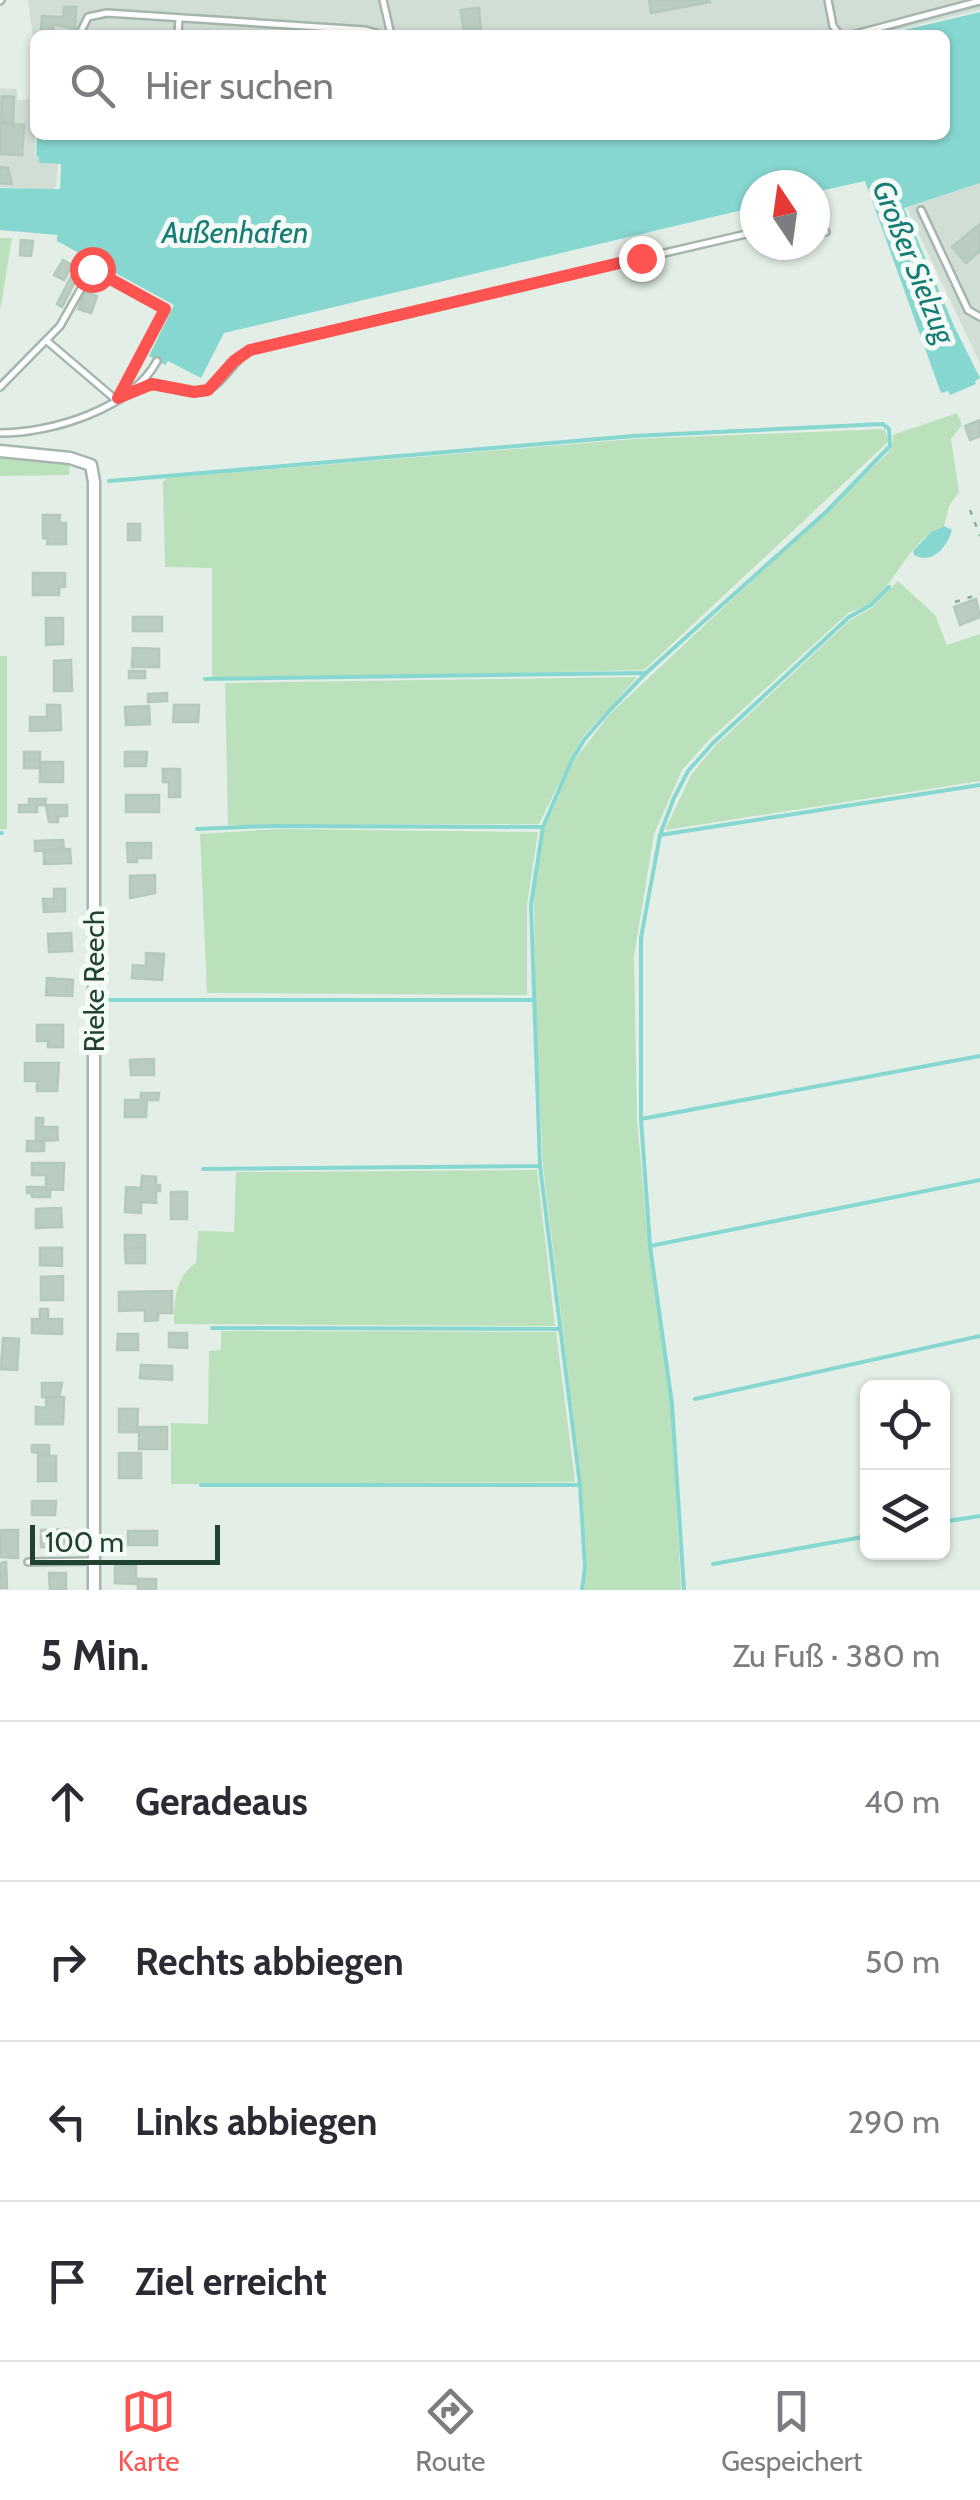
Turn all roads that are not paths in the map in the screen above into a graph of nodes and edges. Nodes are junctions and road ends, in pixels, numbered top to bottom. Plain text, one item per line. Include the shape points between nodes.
1 (383, 0) edge
2 (828, 0) edge
3 (980, 1) edge
4 (179, 18) junction
5 (82, 30) edge
6 (178, 30) edge
7 (329, 30) edge
8 (390, 30) edge
9 (836, 30) edge
10 (871, 30) edge
11 (921, 210) dead end
12 (740, 235) edge
13 (980, 317) edge
14 (47, 341) junction
15 (157, 361) dead end
16 (0, 387) edge
17 (132, 392) junction
18 (116, 399) junction
19 (0, 433) edge
20 (0, 451) edge
21 (94, 1561) junction
22 (28, 1562) dead end
23 (94, 1590) edge

1 - 8 lane
2 - 9 lane
3 - 10 lane
4 - 5 lane via 107,13 88,17
4 - 6 lane
4 - 7 lane
11 - 13 lane via 968,310
12 - 17 lane via 260,347 242,355 208,390 160,384
14 - 16 lane
14 - 18 lane
14 - 18 lane via 92,269 165,309
15 - 17 lane
17 - 18 lane
18 - 19 lane via 66,424
20 - 21 street, Rieke Reech via 91,465 94,482
21 - 22 lane
21 - 23 street, Rieke Reech

